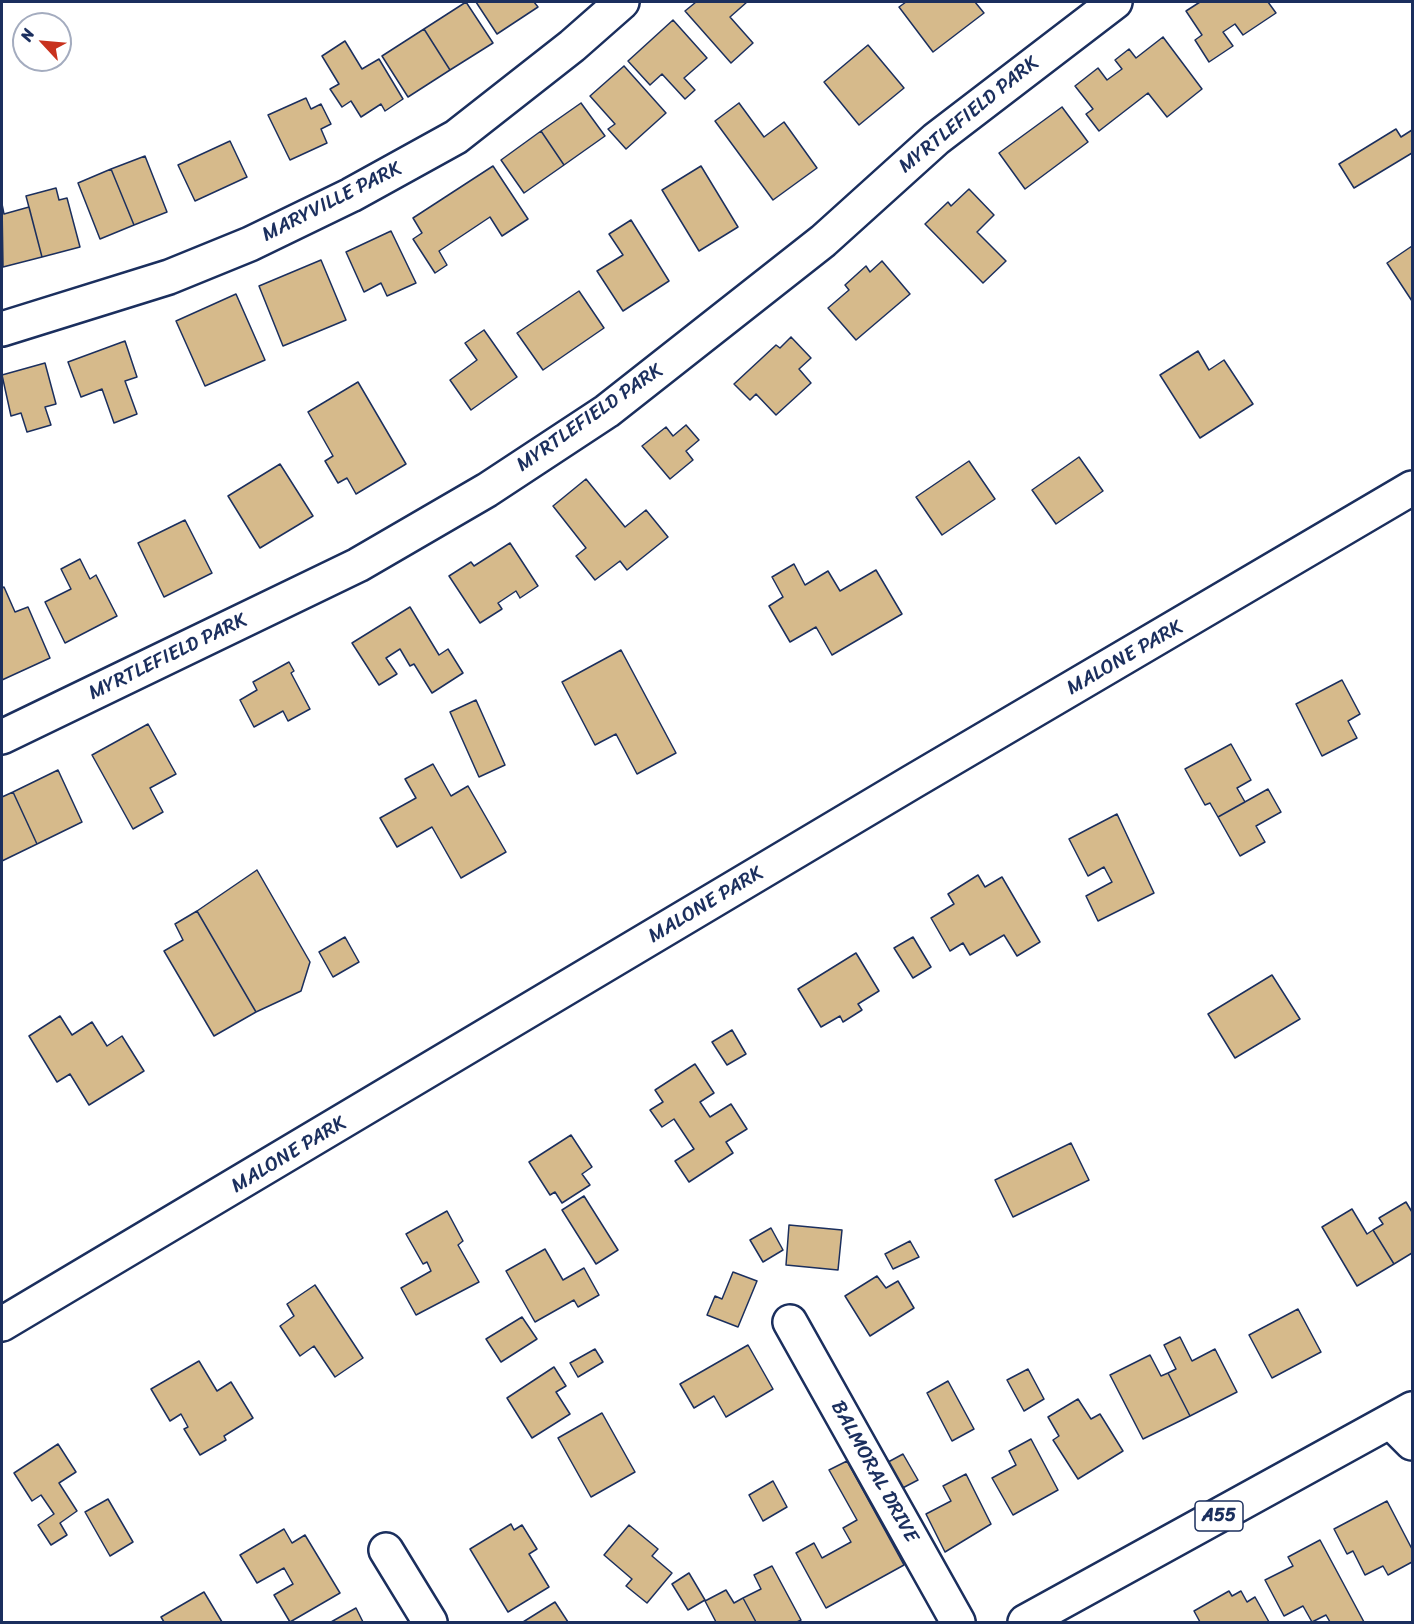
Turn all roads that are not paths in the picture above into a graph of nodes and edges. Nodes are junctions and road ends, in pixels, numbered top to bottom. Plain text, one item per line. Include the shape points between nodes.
1 (622, 2) edge
2 (1115, 2) edge
3 (2, 329) edge
4 (1413, 488) edge
5 (2, 737) edge
6 (790, 1322) dead end
7 (2, 1324) edge
8 (1405, 1425) edge
9 (386, 1550) dead end
10 (430, 1623) edge
11 (958, 1623) edge
12 (1025, 1623) edge

1 - 3 main road, MARYVILLE PARK via 456,137 351,195 250,244 169,277
2 - 5 main road, MYRTLEFIELD PARK via 936,139 823,241 607,411 487,490 358,565
4 - 7 main road, MALONE PARK
6 - 11 main road, BALMORAL DRIVE
8 - 12 main road, A55
9 - 10 main road

